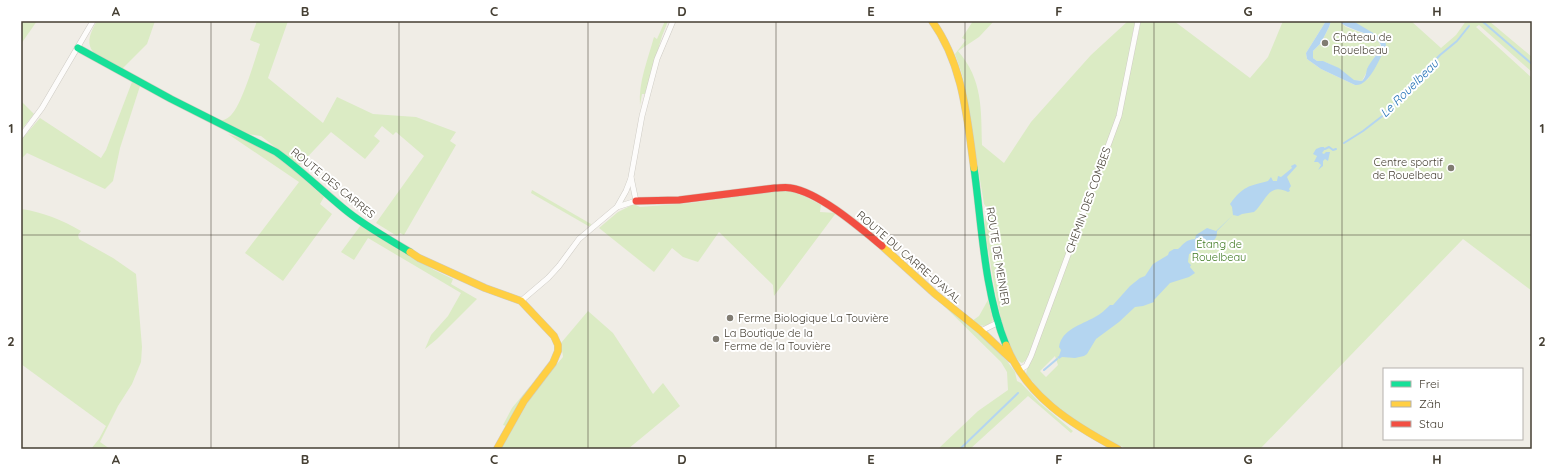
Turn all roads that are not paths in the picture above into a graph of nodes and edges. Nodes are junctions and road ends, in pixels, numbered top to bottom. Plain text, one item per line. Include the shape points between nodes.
1 (93, 21) edge
2 (673, 21) edge
3 (932, 21) edge
4 (1138, 21) edge
5 (78, 48) junction
6 (21, 136) edge
7 (631, 177) junction
8 (636, 202) junction
9 (617, 208) junction
10 (521, 301) junction
11 (999, 322) junction
12 (981, 331) junction
13 (1014, 362) junction
14 (1019, 370) junction
15 (497, 449) edge
16 (1118, 449) edge

1 - 5 street
2 - 7 street via 657,59 647,94
3 - 11 street, ROUTE DE MEINIER via 946,42 959,77 990,281
4 - 14 street, CHEMIN DES COMBES via 1119,116 1031,356 1026,366
5 - 6 street via 42,108
5 - 10 street, ROUTE DES CARRES via 276,152 343,208 419,258
7 - 8 street
7 - 9 street
8 - 9 street
8 - 12 street, ROUTE DU CARRE-D'AVAL via 679,200 775,188 802,191 828,205 868,234
9 - 10 street via 579,239 548,278
10 - 15 street via 554,336 558,351 553,362 524,401
11 - 12 street
11 - 13 street, ROUTE DE MEINIER
12 - 13 street, ROUTE DU CARRE-D'AVAL
13 - 14 street, ROUTE DE MEINIER
14 - 16 street, ROUTE DE MEINIER via 1036,393 1056,412

